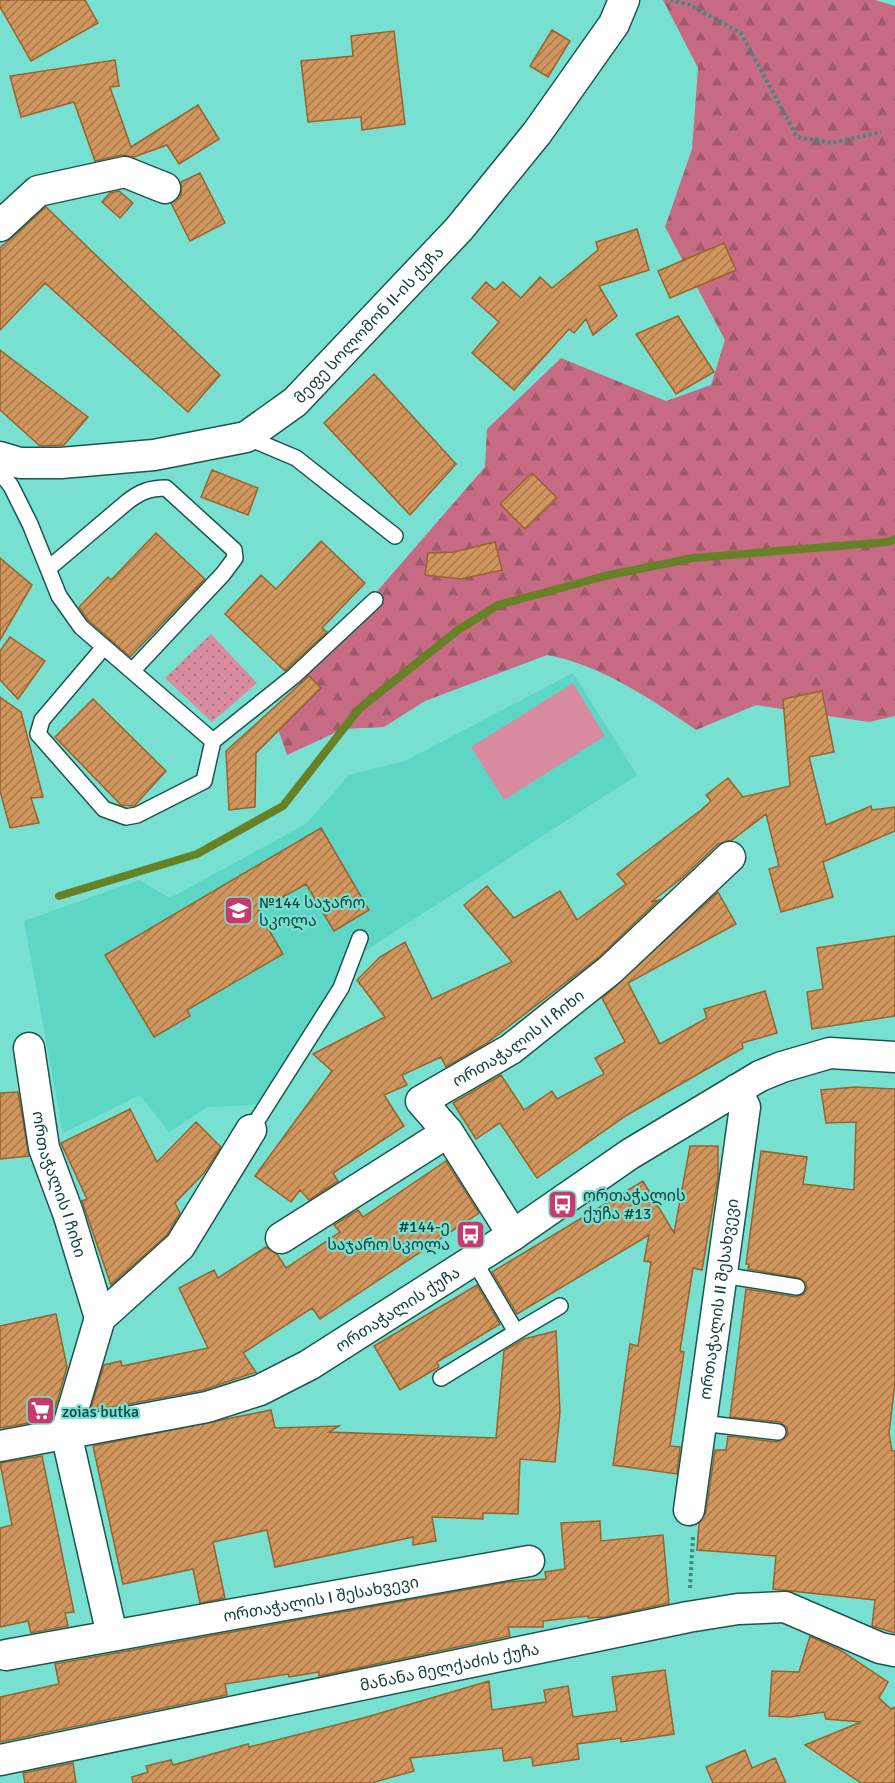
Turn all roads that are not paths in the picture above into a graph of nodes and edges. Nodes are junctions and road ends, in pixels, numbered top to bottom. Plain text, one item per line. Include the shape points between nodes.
1 (624, 0) edge
2 (165, 188) dead end
3 (0, 226) edge
4 (246, 437) junction
5 (0, 457) edge
6 (0, 472) edge
7 (395, 536) dead end
8 (49, 568) junction
9 (375, 600) dead end
10 (104, 647) junction
11 (132, 671) junction
12 (213, 741) junction
13 (730, 857) dead end
14 (360, 938) dead end
15 (895, 1043) edge
16 (29, 1048) dead end
17 (830, 1053) junction
18 (895, 1057) edge
19 (736, 1090) junction
20 (251, 1130) joint
21 (448, 1132) junction
22 (513, 1234) junction
23 (281, 1238) dead end
24 (473, 1259) junction
25 (722, 1275) junction
26 (798, 1287) dead end
27 (560, 1306) dead end
28 (100, 1318) junction
29 (516, 1332) junction
30 (441, 1378) dead end
31 (701, 1423) junction
32 (778, 1432) dead end
33 (66, 1433) junction
34 (0, 1446) edge
35 (689, 1510) dead end
36 (529, 1561) dead end
37 (112, 1635) junction
38 (895, 1651) edge
39 (6, 1655) dead end
40 (0, 1760) edge

1 - 4 street, მეფე სოლომონ II-ის ქუჩა via 614,24 537,133 459,229 295,402
2 - 3 street via 125,172 38,191
4 - 5 street, მეფე სოლომონ II-ის ქუჩა via 154,455 61,463 20,463
4 - 7 lane via 296,458
6 - 8 lane via 11,486
8 - 10 lane via 70,613
8 - 11 lane via 127,502 152,488 166,488 234,550 235,558 223,574
9 - 12 lane via 294,676
10 - 11 lane
10 - 12 lane via 42,720 38,734 104,809 126,817 137,816 204,781
11 - 12 lane
13 - 21 street, ორთაჭალის II ჩიხი via 610,970 520,1042 421,1101
14 - 20 lane via 341,988
15 - 17 street
16 - 28 street, ორთაჭალის I ჩიხი via 44,1148
17 - 18 street, ორთაჭალის ქუჩა
17 - 19 street, ორთაჭალის ქუჩა via 782,1067
19 - 22 street, ორთაჭალის ქუჩა
19 - 25 street, ორთაჭალის II შესახვევი via 745,1107
20 - 28 street via 180,1246
21 - 22 street, ორთაჭალის II ჩიხი
21 - 23 street
22 - 24 street, ორთაჭალის ქუჩა
24 - 29 lane
24 - 33 street, ორთაჭალის ქუჩა via 309,1365 260,1390 207,1407
25 - 26 lane
25 - 31 street, ორთაჭალის II შესახვევი
27 - 29 lane
28 - 33 street
29 - 30 lane
31 - 32 lane
31 - 35 street, ორთაჭალის II შესახვევი
33 - 34 street, ორთაჭალის ქუჩა
33 - 37 street
36 - 37 street, ორთაჭალის I შესახვევი
37 - 39 street, ორთაჭალის I შესახვევი
38 - 40 street, მანანა მელქაძის ქუჩა via 785,1607 738,1610 688,1617

